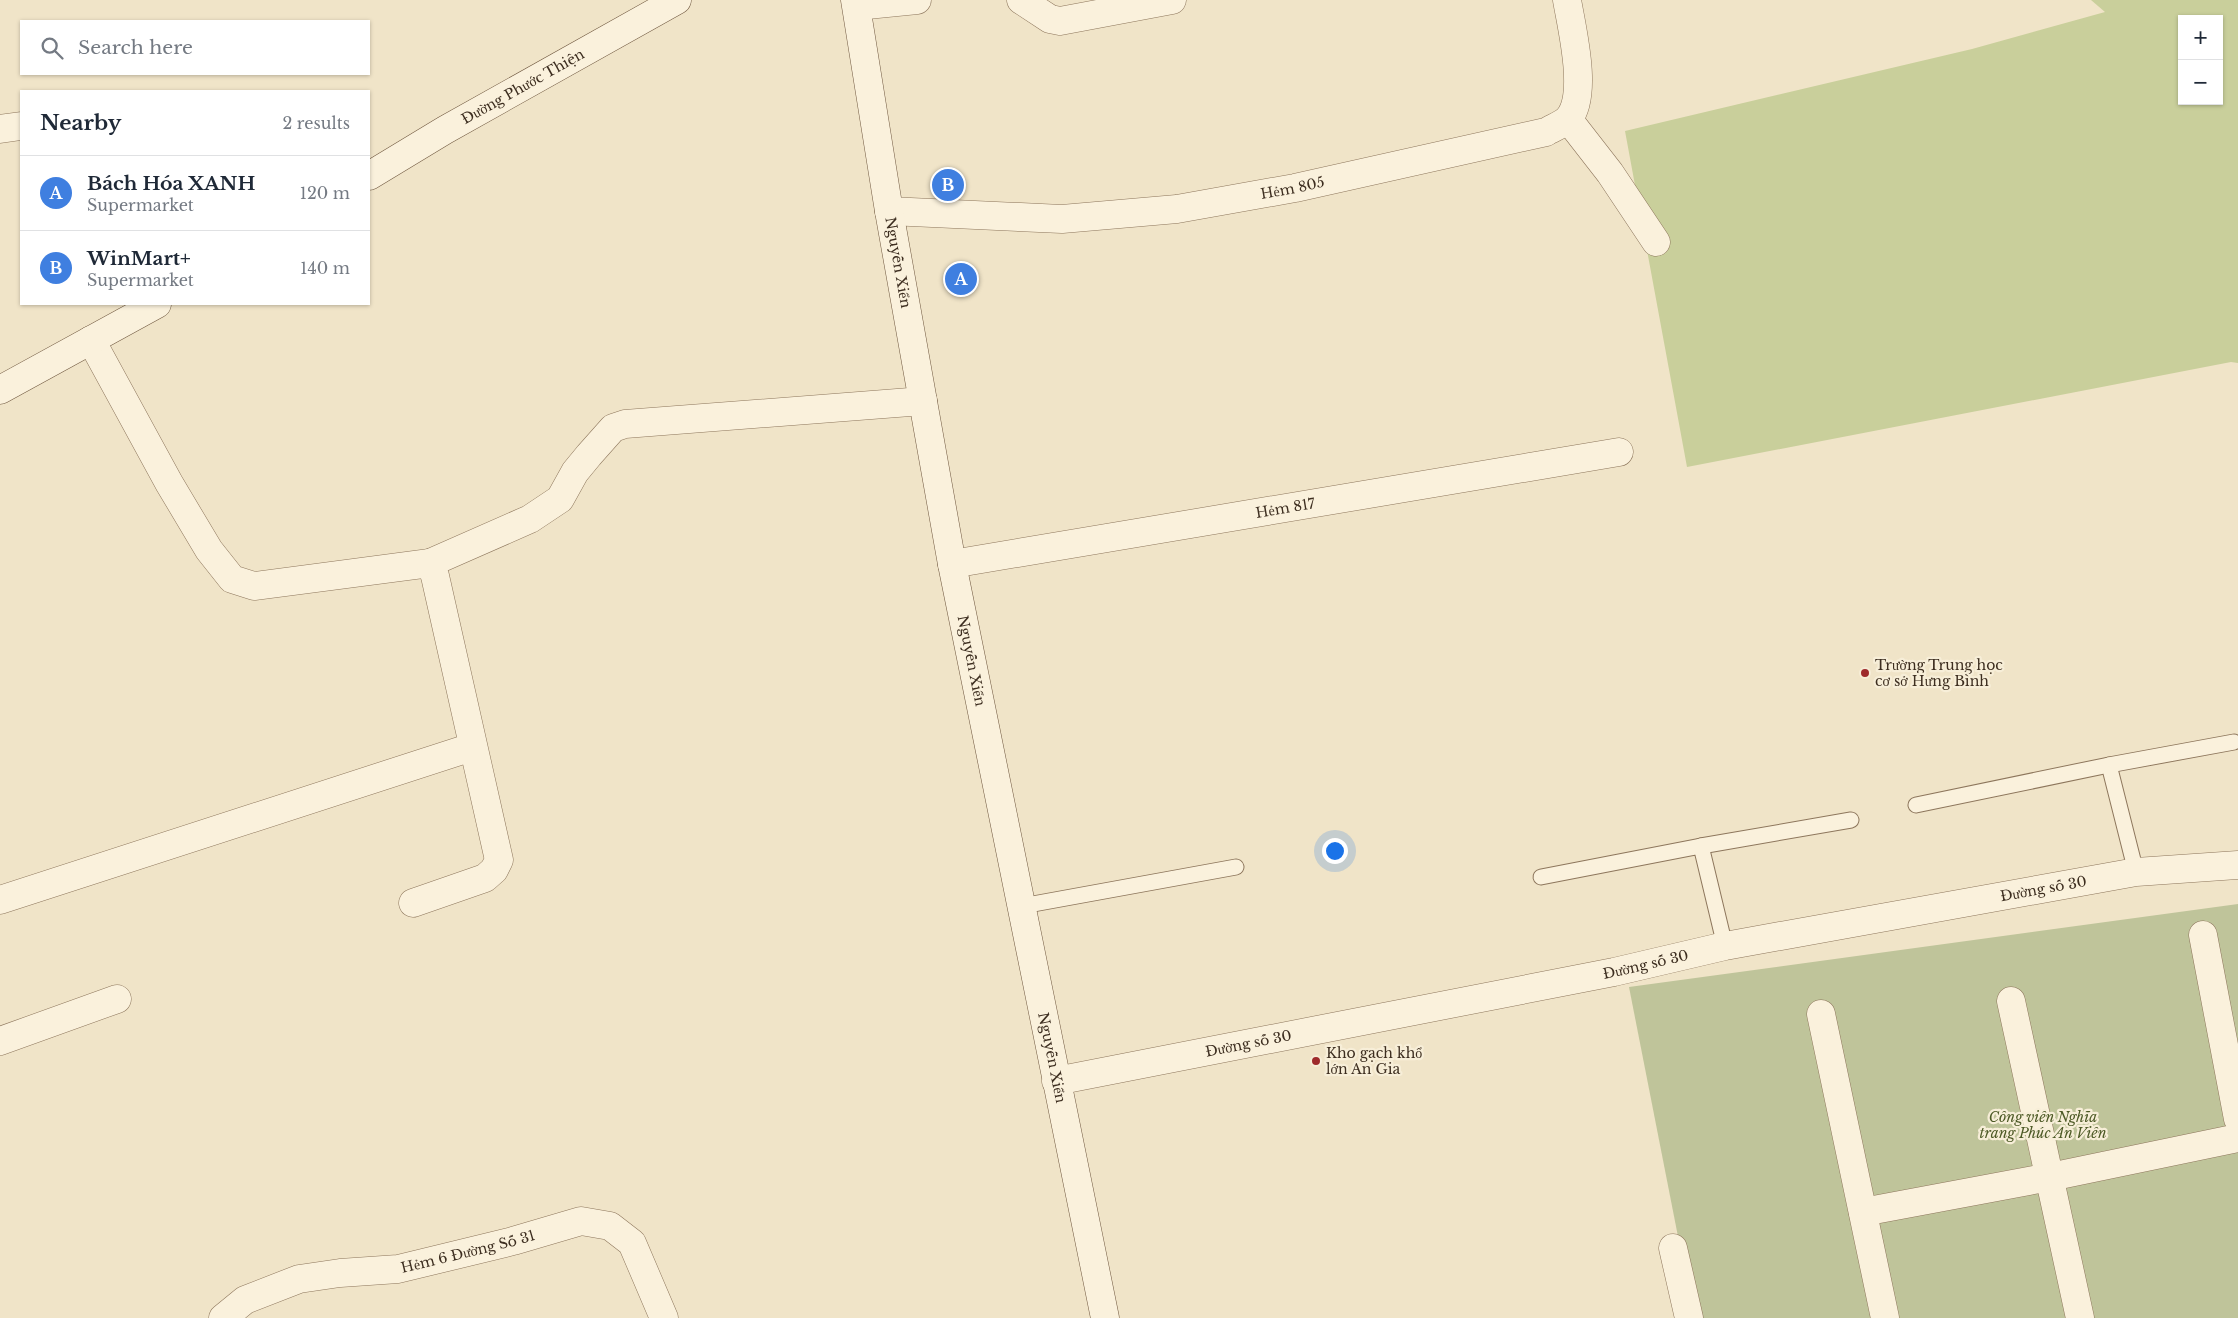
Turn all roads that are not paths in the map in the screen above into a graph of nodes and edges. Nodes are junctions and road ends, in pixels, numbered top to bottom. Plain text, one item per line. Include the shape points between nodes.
1 (677, 0) edge
2 (917, 0) edge
3 (1021, 0) edge
4 (1172, 0) edge
5 (1567, 0) edge
6 (856, 3) edge
7 (1568, 119) junction
8 (20, 126) edge
9 (0, 129) edge
10 (370, 175) edge
11 (889, 211) junction
12 (1656, 242) dead end
13 (155, 305) edge
14 (91, 340) junction
15 (0, 390) edge
16 (923, 401) junction
17 (1619, 452) dead end
18 (430, 563) junction
19 (952, 564) junction
20 (2234, 742) dead end
21 (472, 747) junction
22 (2109, 765) junction
23 (1916, 805) dead end
24 (1851, 820) dead end
25 (1701, 846) junction
26 (2238, 865) edge
27 (1236, 867) dead end
28 (2136, 872) junction
29 (1541, 877) dead end
30 (0, 900) edge
31 (413, 904) dead end
32 (1022, 906) junction
33 (2203, 935) dead end
34 (1725, 946) junction
35 (117, 999) dead end
36 (2011, 1001) dead end
37 (1821, 1014) dead end
38 (0, 1041) edge
39 (1056, 1081) junction
40 (2238, 1119) edge
41 (2238, 1138) edge
42 (2050, 1177) junction
43 (1863, 1212) junction
44 (1673, 1248) dead end
45 (223, 1318) edge
46 (664, 1318) edge
47 (1105, 1318) edge
48 (1689, 1318) edge
49 (1885, 1318) edge
50 (2080, 1318) edge

1 - 10 street, Đường Phước Thiện
2 - 6 street
3 - 4 street via 1050,19 1060,21
5 - 7 street via 1578,67 1576,104
6 - 11 street, Nguyễn Xiển
7 - 11 street, Hẻm 805 via 1546,132 1295,188 1176,209 1062,219
7 - 12 street via 1610,173
8 - 9 street
11 - 16 street, Nguyễn Xiển
13 - 14 street
14 - 15 street
14 - 18 street via 169,483 209,550 232,579 254,586
16 - 18 street via 626,424 613,428 575,472 560,499 530,519
16 - 19 street, Nguyễn Xiển
17 - 19 street, Hẻm 817
18 - 21 street
19 - 32 street, Nguyễn Xiển
20 - 22 lane
21 - 30 street
21 - 31 street via 499,860 485,878
22 - 23 lane
22 - 28 lane
24 - 25 lane
25 - 29 lane
25 - 34 lane
26 - 28 street, Đường số 30
27 - 32 lane
28 - 34 street, Đường số 30
32 - 39 street, Nguyễn Xiển
33 - 40 street
34 - 39 street, Đường số 30 via 1614,972
35 - 38 street
36 - 42 street
37 - 43 street
39 - 47 street, Nguyễn Xiển
41 - 42 street
42 - 43 street
42 - 50 street
43 - 49 street
44 - 48 street
45 - 46 street, Hẻm 6 Đường Số 31 via 245,1300 299,1278 398,1269 581,1221 610,1226 632,1243

